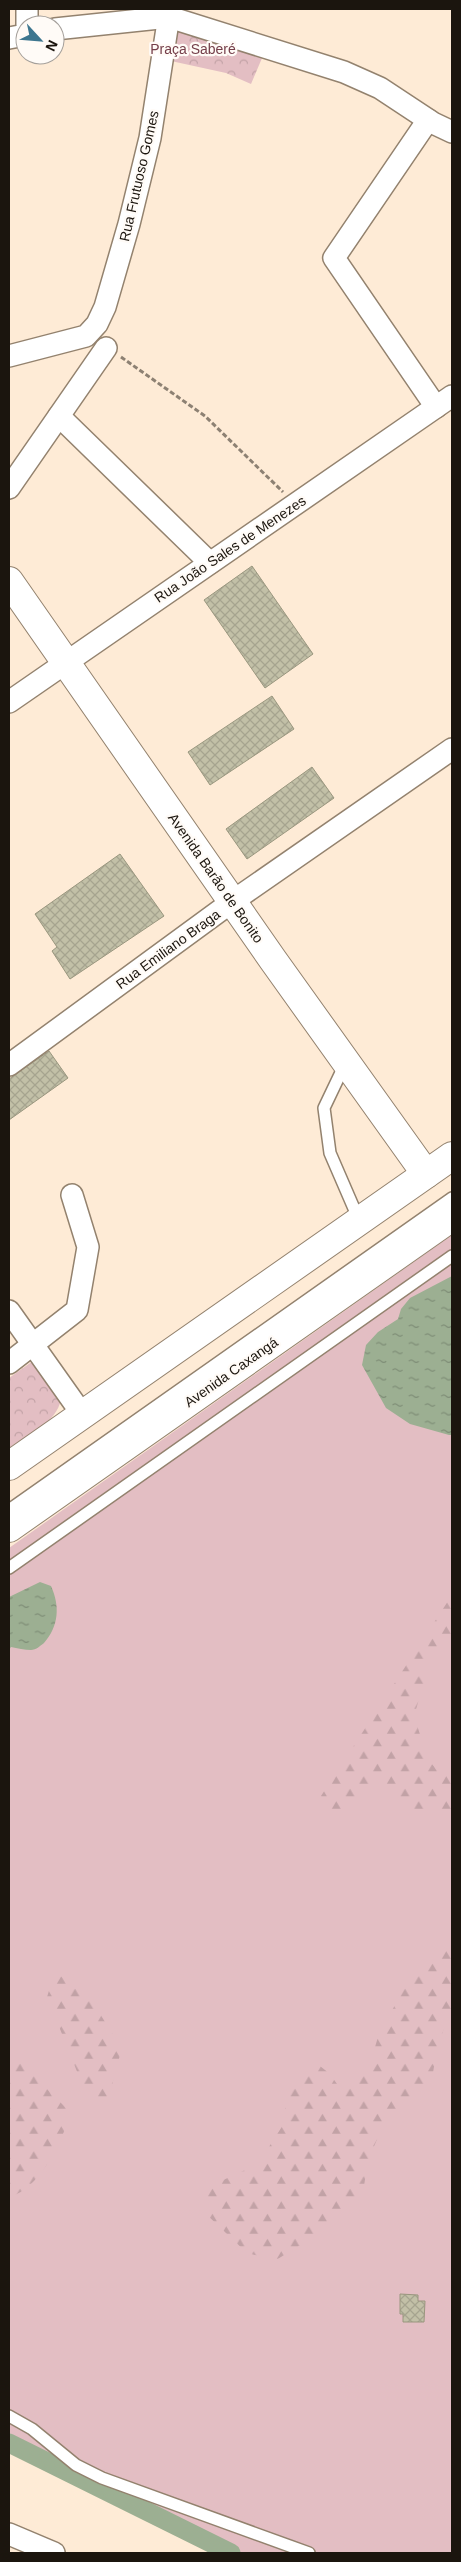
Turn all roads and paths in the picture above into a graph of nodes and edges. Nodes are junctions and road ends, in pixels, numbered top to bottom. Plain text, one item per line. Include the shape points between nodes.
1 (169, 13) edge
2 (65, 28) edge
3 (428, 120) junction
4 (452, 131) edge
5 (106, 348) joint
6 (9, 356) edge
7 (444, 401) edge
8 (59, 416) junction
9 (9, 488) edge
10 (296, 504) junction
11 (210, 563) junction
12 (9, 580) edge
13 (64, 662) junction
14 (9, 702) edge
15 (452, 749) edge
16 (233, 901) junction
17 (346, 1063) junction
18 (9, 1065) edge
19 (452, 1156) edge
20 (452, 1168) edge
21 (426, 1174) junction
22 (72, 1195) dead end
23 (452, 1198) edge
24 (452, 1217) edge
25 (359, 1220) junction
26 (452, 1256) edge
27 (9, 1311) edge
28 (33, 1346) junction
29 (9, 1363) edge
30 (82, 1414) junction
31 (9, 1466) edge
32 (9, 1479) edge
33 (9, 1510) edge
34 (9, 1528) edge
35 (9, 1568) edge
36 (9, 2416) edge
37 (9, 2534) edge
38 (54, 2553) edge
39 (309, 2553) edge

1 - 2 street
1 - 3 street via 344,72 380,88
1 - 6 street, Rua Frutuoso Gomes via 150,138 105,307 97,324 86,336
3 - 4 street
3 - 7 street via 334,258
5 - 8 street
5 - 10 path via 205,416
7 - 10 street, Rua João Sales de Menezes
8 - 9 street
8 - 11 street
10 - 11 street, Rua João Sales de Menezes
11 - 13 street, Rua João Sales de Menezes
12 - 13 main road, Avenida Barão de Bonito
13 - 14 street, Rua João Sales de Menezes
13 - 16 main road, Avenida Barão de Bonito
15 - 16 street, Rua Emiliano Braga
16 - 17 main road, Avenida Barão de Bonito
16 - 18 street, Rua Emiliano Braga
17 - 21 main road, Avenida Barão de Bonito
17 - 25 lane via 324,1108 330,1152
19 - 21 main road
20 - 32 lane
21 - 25 main road
22 - 28 street via 88,1247 77,1310
23 - 33 lane
24 - 34 main road, Avenida Caxangá
25 - 30 main road
26 - 35 lane
27 - 28 street
28 - 29 street
28 - 30 street
30 - 31 main road
36 - 39 lane via 32,2429 76,2465 102,2478
37 - 38 street

